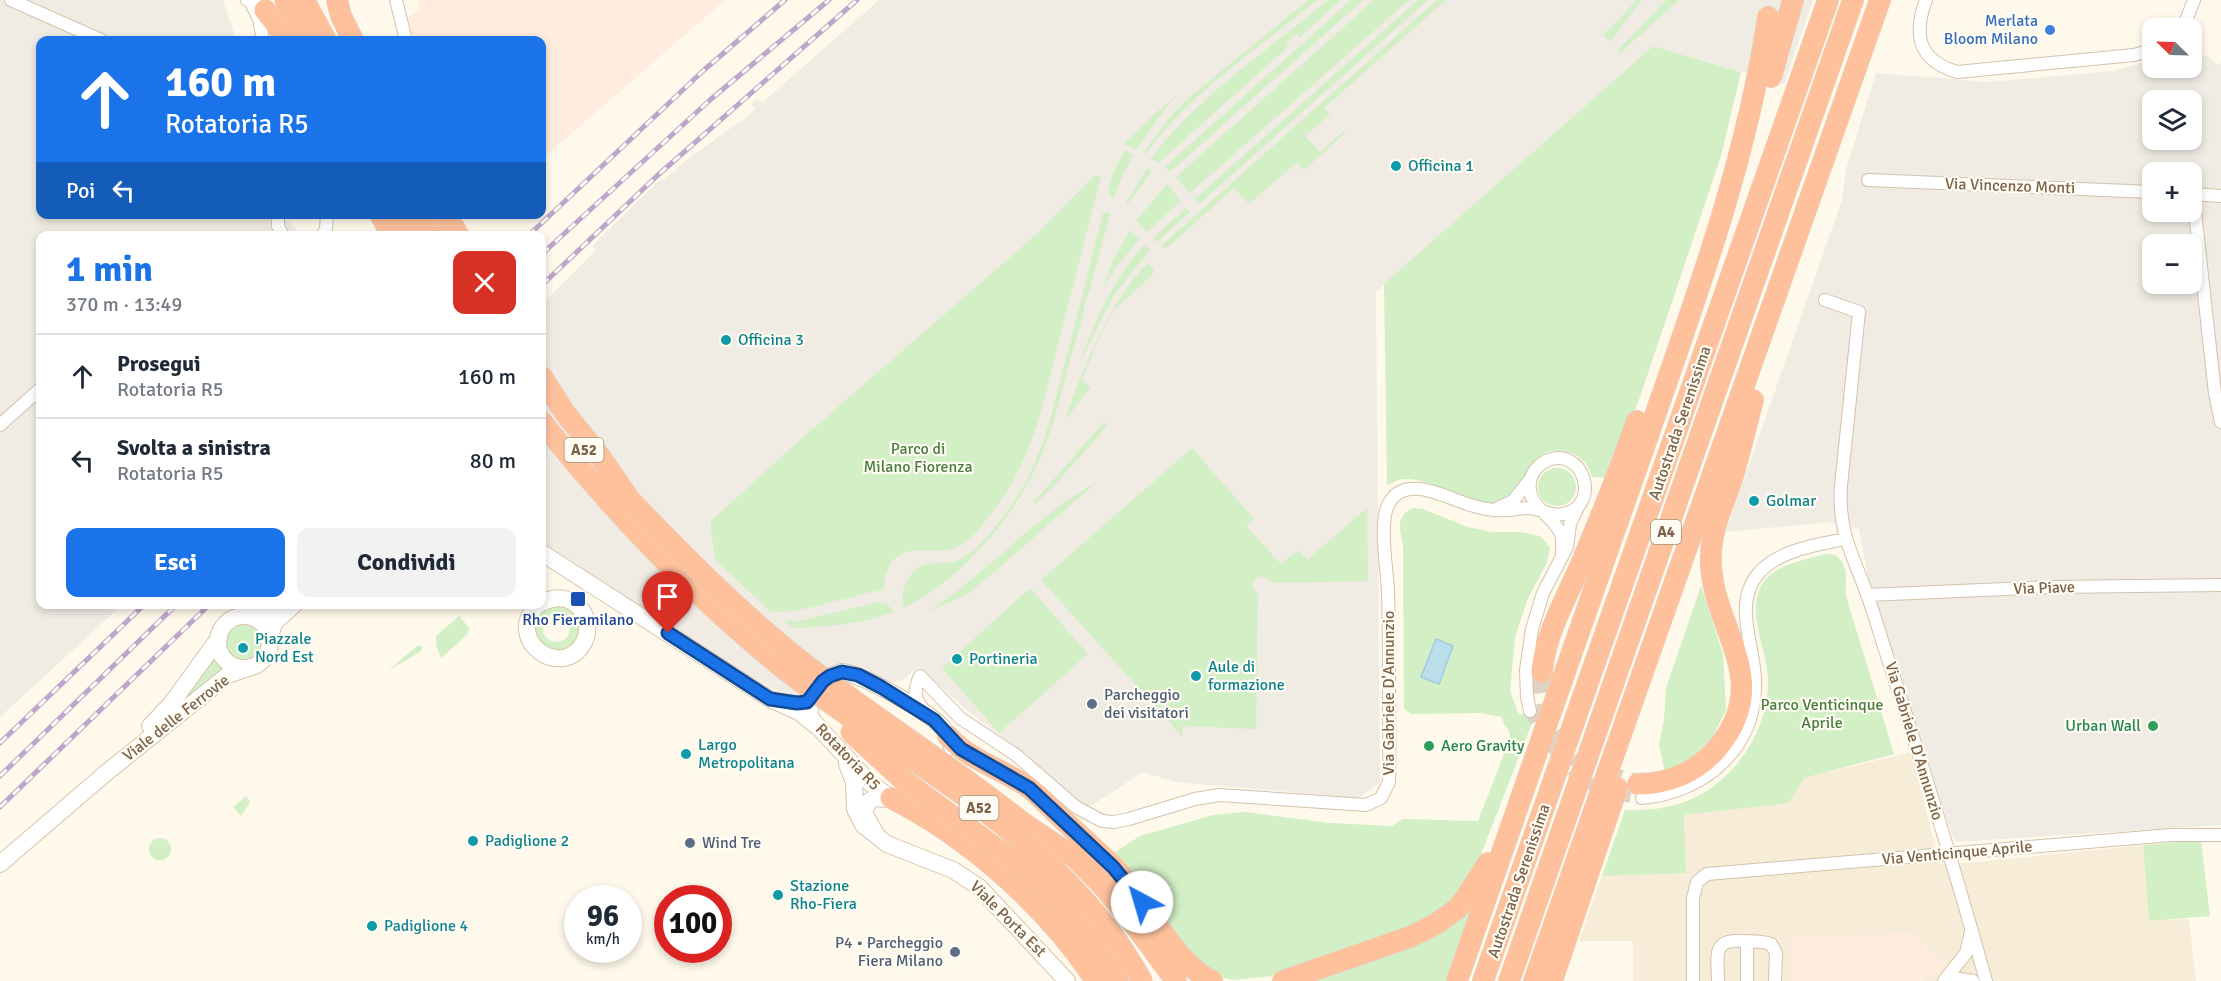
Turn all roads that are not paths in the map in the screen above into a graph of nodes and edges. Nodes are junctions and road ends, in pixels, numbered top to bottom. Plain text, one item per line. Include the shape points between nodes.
1 (11, 0) edge
2 (285, 0) edge
3 (304, 0) edge
4 (320, 0) edge
5 (337, 0) edge
6 (396, 0) edge
7 (1793, 0) edge
8 (1828, 0) edge
9 (1853, 0) edge
10 (1880, 0) edge
11 (1895, 0) edge
12 (1926, 0) edge
13 (2194, 0) edge
14 (253, 4) edge
15 (1770, 9) edge
16 (2187, 18) edge
17 (92, 36) edge
18 (262, 36) edge
19 (284, 36) edge
20 (305, 36) edge
21 (324, 36) edge
22 (350, 36) edge
23 (405, 36) edge
24 (2142, 52) edge
25 (1868, 180) dead end
26 (2142, 192) edge
27 (2202, 194) edge
28 (2221, 195) edge
29 (2195, 222) edge
30 (1826, 300) dead end
31 (1679, 347) junction
32 (546, 383) edge
33 (36, 393) edge
34 (1753, 400) junction
35 (546, 402) edge
36 (2221, 422) edge
37 (0, 425) edge
38 (546, 427) edge
39 (546, 442) edge
40 (1531, 478) junction
41 (601, 494) junction
42 (630, 500) junction
43 (1578, 507) junction
44 (1494, 510) junction
45 (1544, 512) junction
46 (1845, 538) junction
47 (1562, 557) junction
48 (546, 562) edge
49 (2221, 585) edge
50 (1867, 596) junction
51 (265, 609) edge
52 (275, 609) edge
53 (289, 609) edge
54 (247, 613) edge
55 (268, 633) junction
56 (219, 638) junction
57 (248, 668) junction
58 (783, 668) junction
59 (1542, 672) tunnel mouth
60 (920, 676) junction
61 (881, 687) junction
62 (1558, 690) junction
63 (811, 698) junction
64 (770, 699) junction
65 (1530, 711) tunnel mouth
66 (815, 725) junction
67 (941, 728) junction
68 (844, 755) junction
69 (106, 773) junction
70 (1640, 791) joint
71 (891, 798) junction
72 (1023, 823) junction
73 (877, 836) junction
74 (2221, 836) edge
75 (1949, 855) junction
76 (0, 864) edge
77 (1972, 928) junction
78 (1747, 941) junction
79 (1551, 967) edge
80 (1067, 981) edge
81 (1096, 981) edge
82 (1118, 981) edge
83 (1142, 981) edge
84 (1160, 981) edge
85 (1176, 981) edge
86 (1212, 981) edge
87 (1283, 981) edge
88 (1457, 981) edge
89 (1483, 981) edge
90 (1509, 981) edge
91 (1535, 981) edge
92 (1693, 981) edge
93 (1718, 981) edge
94 (1747, 981) edge
95 (1775, 981) edge
96 (1944, 981) edge
97 (1973, 981) edge
98 (1986, 981) edge

1 - 17 street
2 - 20 highway, bridge
3 - 21 highway, bridge
4 - 14 street via 284,13
5 - 22 highway
6 - 23 street
7 - 31 highway via 1748,162
8 - 89 highway, Autostrada Serenissima / A4
9 - 90 highway, Autostrada Serenissima / A4
10 - 79 highway
11 - 34 highway
12 - 24 street via 1919,22 1920,41 1931,59 1957,72
13 - 16 street
14 - 18 street
14 - 19 highway
15 - 31 highway via 1733,181
15 - 59 highway via 1745,113 1629,446 1553,627
25 - 26 street, Via Vincenzo Monti
27 - 28 street
29 - 36 street
30 - 46 street, Via Gabriele D'Annunzio via 1859,312 1840,486 1839,510
31 - 62 highway
32 - 42 highway
33 - 37 street
34 - 70 highway via 1711,554 1714,586 1740,664 1738,709 1724,739 1701,763
34 - 79 highway
35 - 42 highway, A52
38 - 41 highway, A52
39 - 41 highway
40 - 43 street via 1534,470 1548,460 1572,462 1586,483
40 - 44 street via 1513,501
40 - 45 street via 1530,494
41 - 58 highway, A52 via 666,563
42 - 72 highway, A52, bridge via 716,587 784,647
43 - 45 street via 1565,514
43 - 47 street
44 - 45 street, Via Gabriele D'Annunzio via 1529,508
44 - 60 street, Via Gabriele D'Annunzio via 1420,488 1400,492 1389,505 1385,531 1389,782 1384,795 1372,804 1219,795 1129,819 1102,821 1076,807 1016,754 960,718
45 - 47 street via 1560,532
46 - 50 street, Via Gabriele D'Annunzio
46 - 70 street via 1789,554 1774,561 1753,580 1746,600 1746,620 1756,681 1754,700 1743,735 1718,768 1676,792
47 - 65 street via 1532,629 1526,670
48 - 64 street via 650,621
49 - 50 street, Via Piave via 2053,587
50 - 75 street, Via Gabriele D'Annunzio
51 - 54 street
52 - 55 street via 267,620
53 - 55 street
54 - 55 street
54 - 56 street via 226,624
55 - 57 street via 268,654
56 - 57 street via 219,651 227,662
56 - 69 street, Viale delle Ferrovie via 171,704
57 - 69 street, Viale delle Ferrovie via 228,675
58 - 82 highway, bridge via 892,772 1022,867 1089,937
58 - 83 highway, A52, bridge via 1018,837 1101,918
60 - 61 street via 900,690
60 - 67 street via 916,699
61 - 63 street via 842,672 823,681
61 - 67 street
62 - 87 highway via 1517,782 1485,868 1458,908 1424,931
62 - 88 highway
63 - 64 street via 801,704
63 - 66 street, Rotatoria R5 via 810,716
64 - 66 street via 799,712
66 - 68 street, Rotatoria R5
67 - 71 street, Rotatoria R5 via 952,758 940,784 919,798
67 - 86 highway via 961,749 1029,788 1113,867 1181,957 1200,976
68 - 71 street, Rotatoria R5
68 - 73 street, Viale Porta Est via 854,782 857,815
69 - 76 street, Viale delle Ferrovie
71 - 73 street via 871,799 864,809
71 - 81 highway via 933,823 1015,887 1062,935
72 - 84 highway, A52 via 1114,912
72 - 85 highway via 1074,857 1102,885
73 - 80 street, Viale Porta Est via 894,847 961,874 979,887
74 - 75 street, Via Venticinque Aprile via 2171,836
75 - 77 street, Via Gabriele D'Annunzio
75 - 92 street, Via Venticinque Aprile via 1707,874 1697,882 1693,898
77 - 96 street via 1966,953
77 - 98 street, Via Gabriele D'Annunzio
78 - 93 street via 1729,940 1721,944
78 - 94 street
78 - 95 street via 1771,944 1775,949
79 - 91 highway
96 - 97 street

